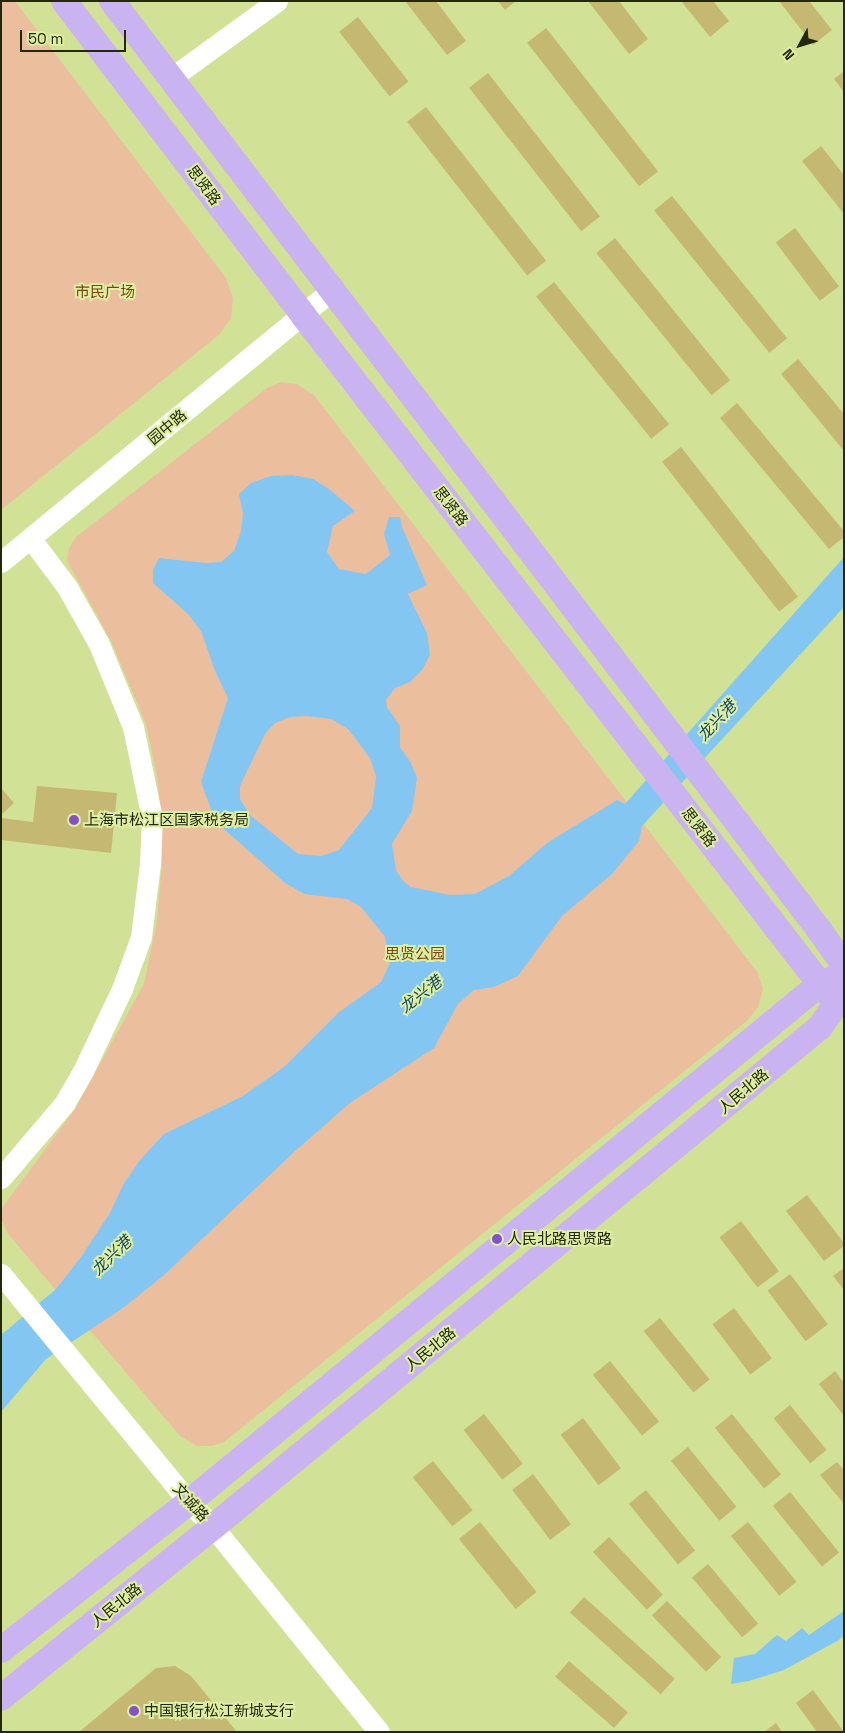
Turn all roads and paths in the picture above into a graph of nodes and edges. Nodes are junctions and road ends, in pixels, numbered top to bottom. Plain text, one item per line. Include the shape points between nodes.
1 (64, 1) edge
2 (112, 1) edge
3 (276, 1) edge
4 (171, 78) junction
5 (331, 291) junction
6 (303, 315) junction
7 (31, 539) junction
8 (1, 562) edge
9 (844, 965) edge
10 (838, 990) edge
11 (1, 1178) edge
12 (1, 1274) edge
13 (189, 1502) junction
14 (213, 1527) junction
15 (1, 1650) edge
16 (1, 1698) edge
17 (379, 1732) edge

1 - 6 main road, 思贤路
2 - 4 main road
3 - 4 street
4 - 5 main road
5 - 6 street, 园中路
5 - 9 main road
6 - 7 street, 园中路
6 - 10 main road, 思贤路 via 650,764
7 - 8 street, 园中路
7 - 11 street via 67,587 99,644 133,727 152,818 141,937 122,989 64,1104
10 - 13 main road
10 - 14 main road, 人民北路 via 820,1027
12 - 13 street, 文诚路
13 - 14 street, 文诚路
13 - 15 main road
14 - 16 main road, 人民北路
14 - 17 street, 文诚路

